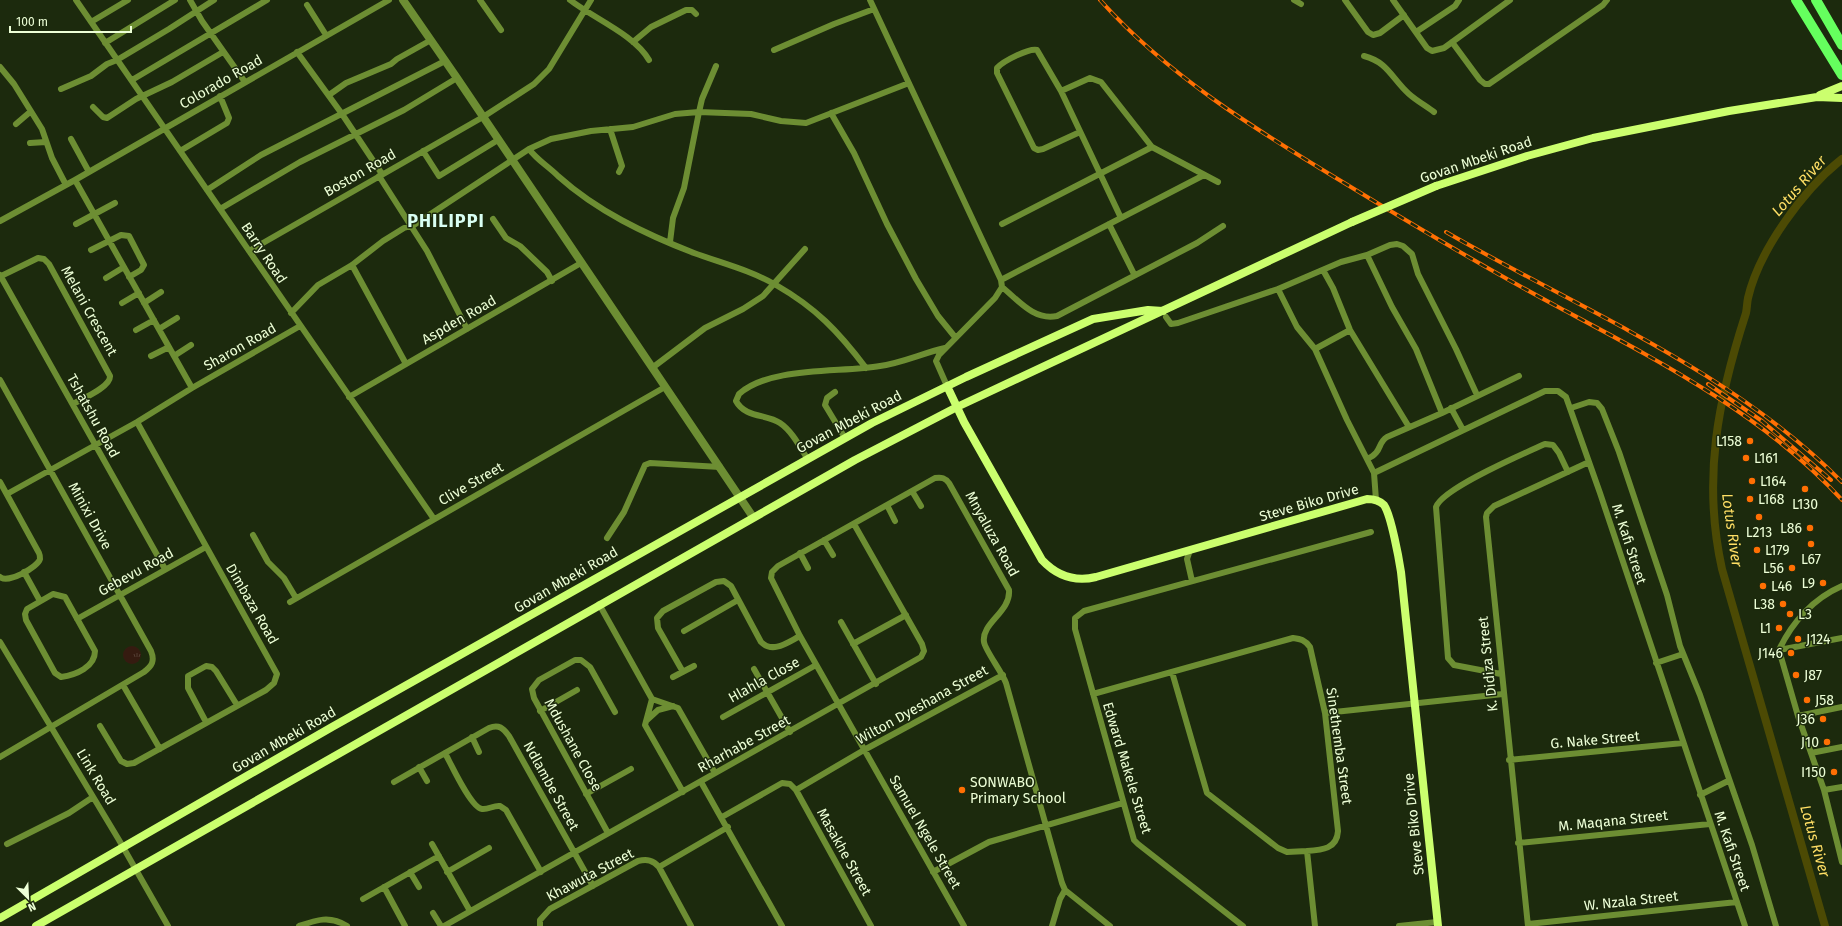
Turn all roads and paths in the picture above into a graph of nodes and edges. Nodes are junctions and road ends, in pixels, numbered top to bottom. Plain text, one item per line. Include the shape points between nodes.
1 (128, 0) edge
2 (175, 0) edge
3 (190, 0) edge
4 (214, 0) edge
5 (267, 0) edge
6 (389, 0) edge
7 (402, 0) edge
8 (480, 0) edge
9 (570, 0) edge
10 (591, 0) edge
11 (870, 0) edge
12 (1294, 0) edge
13 (1345, 0) edge
14 (1393, 0) edge
15 (1459, 0) edge
16 (1510, 0) edge
17 (1607, 0) edge
18 (1796, 0) edge
19 (1816, 0) edge
20 (78, 1) edge
21 (1301, 4) dead end
22 (307, 5) dead end
23 (874, 9) junction
24 (585, 10) junction
25 (195, 11) junction
26 (696, 14) dead end
27 (1404, 15) junction
28 (91, 22) junction
29 (501, 30) dead end
30 (1416, 32) junction
31 (210, 34) junction
32 (326, 35) junction
33 (431, 40) junction
34 (105, 42) junction
35 (633, 42) junction
36 (1452, 42) junction
37 (1842, 45) edge
38 (774, 50) dead end
39 (223, 52) junction
40 (297, 52) junction
41 (1364, 56) dead end
42 (117, 60) junction
43 (650, 60) dead end
44 (445, 61) junction
45 (716, 66) dead end
46 (0, 67) edge
47 (1842, 75) edge
48 (457, 78) junction
49 (132, 80) junction
50 (244, 82) junction
51 (909, 83) junction
52 (1842, 86) edge
53 (61, 89) dead end
54 (1061, 91) junction
55 (329, 94) junction
56 (142, 96) junction
57 (220, 96) junction
58 (1817, 96) junction
59 (1842, 98) edge
60 (93, 107) dead end
61 (30, 112) junction
62 (698, 112) junction
63 (1434, 112) dead end
64 (831, 113) junction
65 (342, 114) junction
66 (484, 117) junction
67 (16, 124) dead end
68 (164, 128) junction
69 (610, 129) junction
70 (1080, 132) junction
71 (356, 134) junction
72 (71, 139) dead end
73 (498, 140) junction
74 (46, 142) junction
75 (30, 143) dead end
76 (1152, 147) junction
77 (529, 149) junction
78 (180, 151) junction
79 (423, 151) junction
80 (513, 161) junction
81 (89, 172) junction
82 (619, 172) dead end
83 (1100, 174) junction
84 (1204, 174) junction
85 (381, 175) junction
86 (76, 180) junction
87 (1218, 182) dead end
88 (66, 185) junction
89 (206, 190) junction
90 (115, 203) dead end
91 (220, 209) junction
92 (94, 214) junction
93 (493, 218) dead end
94 (1121, 218) junction
95 (0, 221) edge
96 (76, 224) dead end
97 (1002, 224) dead end
98 (1109, 224) junction
99 (410, 226) junction
100 (1223, 226) dead end
101 (109, 241) junction
102 (670, 242) junction
103 (805, 248) dead end
104 (91, 250) dead end
105 (249, 251) junction
106 (1367, 255) junction
107 (581, 263) junction
108 (352, 265) junction
109 (124, 267) junction
110 (1323, 270) junction
111 (1134, 274) junction
112 (0, 276) edge
113 (129, 277) junction
114 (106, 278) dead end
115 (552, 280) junction
116 (1001, 280) junction
117 (774, 284) junction
118 (1002, 287) junction
119 (1278, 289) junction
120 (161, 292) dead end
121 (138, 293) junction
122 (122, 303) dead end
123 (144, 303) junction
124 (291, 312) junction
125 (1165, 314) junction
126 (177, 318) dead end
127 (154, 320) junction
128 (300, 326) junction
129 (159, 329) junction
130 (467, 329) junction
131 (136, 330) dead end
132 (1350, 330) junction
133 (955, 337) junction
134 (191, 345) dead end
135 (169, 347) junction
136 (945, 348) junction
137 (1315, 349) junction
138 (151, 356) dead end
139 (174, 356) junction
140 (406, 364) junction
141 (652, 368) junction
142 (866, 368) junction
143 (1519, 376) dead end
144 (0, 380) edge
145 (947, 386) junction
146 (665, 387) junction
147 (192, 388) junction
148 (6, 390) junction
149 (835, 392) dead end
150 (0, 394) edge
151 (1477, 395) junction
152 (349, 397) junction
153 (73, 404) junction
154 (957, 407) junction
155 (1451, 408) junction
156 (1571, 408) junction
157 (1442, 412) junction
158 (137, 422) junction
159 (1409, 427) junction
160 (1463, 430) junction
161 (845, 438) junction
162 (95, 445) junction
163 (807, 458) junction
164 (1368, 459) junction
165 (1589, 462) junction
166 (720, 467) junction
167 (50, 470) junction
168 (1568, 472) junction
169 (1374, 473) junction
170 (0, 482) edge
171 (912, 491) junction
172 (7, 494) junction
173 (739, 497) junction
174 (1376, 500) junction
175 (887, 505) junction
176 (921, 506) dead end
177 (753, 517) junction
178 (434, 519) junction
179 (895, 521) dead end
180 (854, 524) junction
181 (1371, 532) dead end
182 (253, 536) dead end
183 (607, 538) dead end
184 (824, 540) junction
185 (206, 547) junction
186 (1190, 550) junction
187 (1179, 553) junction
188 (800, 554) junction
189 (833, 555) dead end
190 (1187, 559) junction
191 (808, 568) dead end
192 (165, 569) junction
193 (24, 572) junction
194 (0, 577) edge
195 (1192, 581) junction
196 (1842, 586) edge
197 (120, 594) junction
198 (296, 598) junction
199 (738, 600) junction
200 (40, 601) junction
201 (290, 602) dead end
202 (599, 604) junction
203 (906, 615) junction
204 (77, 619) junction
205 (841, 622) dead end
206 (684, 631) dead end
207 (800, 636) junction
208 (1842, 638) edge
209 (0, 642) edge
210 (854, 644) junction
211 (1779, 650) junction
212 (1683, 654) junction
213 (1656, 663) junction
214 (816, 665) junction
215 (694, 666) dead end
216 (754, 670) dead end
217 (682, 672) junction
218 (1172, 672) junction
219 (1501, 674) junction
220 (1003, 675) junction
221 (673, 677) dead end
222 (876, 684) junction
223 (123, 685) junction
224 (577, 690) dead end
225 (767, 692) junction
226 (1093, 694) junction
227 (1503, 694) junction
228 (652, 699) junction
229 (1414, 703) junction
230 (237, 705) junction
231 (839, 705) junction
232 (673, 706) junction
233 (1842, 707) edge
234 (540, 711) junction
235 (615, 712) dead end
236 (1325, 714) junction
237 (1798, 716) junction
238 (723, 717) dead end
239 (646, 721) junction
240 (206, 722) junction
241 (100, 726) dead end
242 (52, 727) junction
243 (790, 732) junction
244 (472, 738) junction
245 (1683, 743) junction
246 (1842, 747) edge
247 (160, 749) junction
248 (864, 750) junction
249 (479, 752) dead end
250 (445, 753) junction
251 (1812, 753) junction
252 (0, 757) edge
253 (1510, 760) junction
254 (419, 767) junction
255 (631, 769) dead end
256 (715, 774) junction
257 (427, 781) dead end
258 (394, 782) dead end
259 (701, 782) junction
260 (1728, 782) junction
261 (1842, 787) edge
262 (796, 790) junction
263 (1824, 790) junction
264 (683, 792) junction
265 (586, 794) junction
266 (1700, 795) junction
267 (93, 797) junction
268 (1123, 803) junction
269 (722, 817) junction
270 (1710, 824) junction
271 (1045, 826) junction
272 (728, 827) junction
273 (608, 834) junction
274 (1518, 843) junction
275 (7, 844) dead end
276 (432, 844) dead end
277 (1840, 846) edge
278 (124, 848) junction
279 (489, 848) dead end
280 (1307, 851) junction
281 (574, 853) junction
282 (439, 856) junction
283 (1842, 862) edge
284 (659, 867) junction
285 (136, 869) junction
286 (410, 872) junction
287 (448, 872) junction
288 (541, 872) junction
289 (933, 872) junction
290 (593, 886) junction
291 (384, 887) junction
292 (418, 887) dead end
293 (1065, 890) junction
294 (363, 899) dead end
295 (1737, 902) junction
296 (470, 911) junction
297 (433, 913) dead end
298 (0, 918) edge
299 (1438, 924) edge
300 (1528, 925) edge
301 (36, 926) edge
302 (168, 926) edge
303 (299, 926) edge
304 (347, 926) edge
305 (405, 926) edge
306 (445, 926) edge
307 (540, 926) edge
308 (691, 926) edge
309 (782, 926) edge
310 (871, 926) edge
311 (964, 926) edge
312 (1052, 926) edge
313 (1110, 926) edge
314 (1243, 926) edge
315 (1315, 926) edge
316 (1399, 926) edge
317 (1745, 926) edge
318 (1776, 926) edge

1 - 28 street
2 - 34 street
3 - 25 street
4 - 25 street
5 - 31 street
6 - 32 street, Colorado Road
7 - 33 street
8 - 29 street
9 - 24 street
10 - 24 street, Boston Road
11 - 23 street
12 - 21 street
13 - 27 street via 1368,32 1373,35 1380,33
14 - 27 street
15 - 30 street via 1455,6
16 - 36 street
17 - 36 street via 1489,84 1480,80
18 - 47 main road
19 - 37 main road
20 - 28 street, Barry Road
22 - 32 street
23 - 38 street
23 - 51 street
24 - 35 street
24 - 66 street, Boston Road via 542,77
25 - 31 street
25 - 42 street
26 - 35 street via 692,10 686,10 651,27
27 - 30 street
28 - 34 street, Barry Road
30 - 36 street via 1432,51 1444,48
31 - 39 street
31 - 49 street
32 - 40 street, Colorado Road
33 - 44 street
33 - 55 street via 391,64 346,83
34 - 42 street, Barry Road
35 - 43 street
39 - 50 street
39 - 56 street via 172,82
40 - 50 street, Colorado Road
40 - 55 street
41 - 63 street via 1376,59 1391,72 1408,93
42 - 49 street, Barry Road
42 - 53 street via 88,78
44 - 48 street
44 - 65 street
45 - 62 street
46 - 61 street via 14,84
48 - 66 street
48 - 71 street via 410,107
49 - 56 street, Barry Road
50 - 57 street, Colorado Road
51 - 64 street
51 - 116 street
52 - 58 main road, Govan Mbeki Road
54 - 70 street
54 - 70 street via 1037,50 1030,50 997,68 997,73 1034,148 1043,149
54 - 76 street via 1090,78 1097,80
55 - 65 street
56 - 60 street via 107,118
56 - 68 street, Barry Road
57 - 68 street, Colorado Road
57 - 78 street via 229,118 227,123
58 - 59 main road, Govan Mbeki Road
58 - 125 main road, Govan Mbeki Road, bridge via 1593,138 1520,158 1436,186 1352,222
61 - 67 street
61 - 74 street via 42,129
62 - 64 street via 759,115 794,123 806,123
62 - 69 street via 675,114 633,127
62 - 102 street via 684,188 673,218
64 - 133 street via 857,158 913,274 938,316
65 - 71 street
65 - 89 street via 261,155
66 - 73 street
66 - 79 street, Boston Road
68 - 78 street, Barry Road
68 - 81 street, Colorado Road
69 - 77 street via 552,139
69 - 82 street via 622,166
70 - 83 street
71 - 85 street
71 - 91 street via 300,162
72 - 81 street
73 - 79 street via 439,176
73 - 80 street
74 - 75 street
74 - 88 street
76 - 83 street
76 - 84 street
77 - 80 street
77 - 102 street via 586,199 630,225
78 - 89 street, Barry Road
79 - 85 street, Boston Road
80 - 99 street
80 - 107 street
81 - 86 street, Colorado Road
83 - 94 street
83 - 97 street
84 - 87 street
84 - 94 street
85 - 99 street
85 - 105 street, Boston Road
86 - 88 street, Colorado Road
86 - 92 street
88 - 95 street, Colorado Road
89 - 91 street, Barry Road
90 - 92 street
91 - 105 street, Barry Road
92 - 96 street
92 - 101 street
93 - 115 street via 506,238 520,246
94 - 98 street
98 - 111 street
98 - 116 street
99 - 108 street via 383,241
99 - 130 street via 427,252
100 - 111 street via 1197,243
101 - 104 street
101 - 109 street
101 - 113 street via 124,234 130,237 144,265
102 - 117 street
103 - 117 street
105 - 124 street, Barry Road
106 - 110 street
106 - 151 street via 1397,244 1412,254 1418,274
106 - 157 street via 1416,349
107 - 115 street, Aspden Road
107 - 141 street
108 - 124 street via 318,285
108 - 140 street
109 - 113 street
109 - 114 street
110 - 119 street
110 - 132 street
111 - 118 street via 1061,315 1052,317 1038,315
112 - 153 street, Tshatshu Road
112 - 153 street, Melani Crescent via 38,258 49,264 110,376 106,385
113 - 121 street
115 - 130 street, Aspden Road
116 - 118 street
117 - 141 street via 755,302 705,328
117 - 142 street via 822,316
118 - 133 street via 995,298
119 - 125 street via 1178,323 1171,324
119 - 137 street via 1297,327
120 - 123 street
121 - 122 street
121 - 123 street
123 - 127 street
124 - 128 street, Barry Road
125 - 145 main road, Govan Mbeki Road via 1148,310 1093,319
125 - 154 main road, Govan Mbeki Road
126 - 129 street
127 - 129 street
127 - 131 street
128 - 147 street, Sharon Road
128 - 152 street, Barry Road
129 - 135 street
130 - 140 street, Aspden Road
132 - 137 street
132 - 159 street
133 - 136 street
134 - 139 street
135 - 138 street
135 - 139 street
136 - 142 street via 886,365
136 - 145 street via 936,360
137 - 164 street
139 - 147 street
140 - 152 street, Aspden Road
141 - 146 street
142 - 163 street via 804,373 772,379 742,391 736,398 738,405 747,411 782,424
143 - 151 street
144 - 148 street, Minixi Drive
145 - 154 main road, Steve Biko Drive
145 - 161 main road, Govan Mbeki Road
146 - 166 street
146 - 178 street, Clive Street
147 - 158 street, Sharon Road
148 - 150 street
148 - 167 street, Minixi Drive
149 - 161 street via 827,398 825,405
151 - 155 street
152 - 178 street, Barry Road
153 - 162 street, Tshatshu Road
154 - 177 main road, Govan Mbeki Road
154 - 187 main road, Steve Biko Drive via 1042,560 1055,572 1070,578 1087,579
155 - 157 street
155 - 160 street
156 - 160 street, M. Kafi Street via 1562,393 1545,391
156 - 165 street, M. Kafi Street
156 - 212 street via 1594,402 1602,409 1667,595
157 - 159 street
158 - 162 street, Sharon Road
158 - 185 street, Dimbaza Road
159 - 164 street via 1384,439 1377,454
160 - 169 street, M. Kafi Street
161 - 163 main road, Govan Mbeki Road
162 - 167 street, Sharon Road
162 - 192 street, Tshatshu Road
163 - 173 main road, Govan Mbeki Road
164 - 169 street
165 - 168 street, K. Didiza Street
165 - 213 street, M. Kafi Street
166 - 173 street
166 - 183 street via 647,464 624,512
167 - 172 street, Sharon Road
167 - 197 street, Minixi Drive
168 - 219 street, K. Didiza Street via 1494,506 1487,513
168 - 219 street via 1557,448 1545,444 1454,489 1438,502 1436,507 1448,658 1454,665
169 - 174 street
170 - 172 street
171 - 175 street, Mnyaluza Road
171 - 176 street
171 - 220 street, Mnyaluza Road via 935,478 945,478 1006,584 1010,596 1008,602 985,632 984,637 985,647
172 - 193 street via 39,553 40,559 37,564
173 - 177 street
173 - 278 main road, Govan Mbeki Road
174 - 186 main road, Steve Biko Drive via 1367,499
174 - 229 main road, Steve Biko Drive via 1385,508 1398,555
175 - 179 street
175 - 180 street, Mnyaluza Road
177 - 202 main road, Govan Mbeki Road
178 - 198 street, Clive Street
180 - 184 street, Mnyaluza Road
180 - 203 street, Rharhabe Street
181 - 195 street
182 - 198 street via 268,562 284,578
184 - 188 street, Mnyaluza Road
184 - 189 street
185 - 192 street, Gebevu Road
185 - 230 street, Dimbaza Road via 277,674 271,686
186 - 187 main road, Steve Biko Drive
186 - 190 street
187 - 190 street
188 - 191 street
188 - 207 street, Mnyaluza Road via 778,566 772,572 771,578
190 - 195 street
192 - 197 street, Gebevu Road
193 - 194 street via 9,580
193 - 200 street
195 - 226 street, Edward Makele Street via 1084,611 1076,616 1075,629
196 - 211 street via 1825,595 1797,620
197 - 204 street, Gebevu Road
197 - 223 street, Minixi Drive via 153,655 152,665
198 - 201 street, Clive Street
199 - 206 street
199 - 207 street via 765,646 775,648
199 - 217 street via 731,586 720,581 659,614 656,623
200 - 204 street via 53,594 59,594 65,597
200 - 204 street via 27,609 26,620 55,672 62,677 91,664 95,658 95,651
202 - 228 street
202 - 285 main road, Govan Mbeki Road
203 - 210 street
203 - 222 street, Rharhabe Street via 922,644 923,654 918,660
205 - 210 street
207 - 214 street, Mnyaluza Road
208 - 211 street
209 - 242 street, Link Road
210 - 222 street
211 - 237 street
212 - 213 street
212 - 260 street via 1700,695
213 - 245 street, M. Kafi Street
214 - 225 street, Hlahla Close
214 - 231 street, Mnyaluza Road
215 - 217 street
216 - 225 street
217 - 221 street
218 - 226 street, Sinethemba Street
218 - 236 street, Sinethemba Street via 1298,638 1310,647
218 - 280 street, Sinethemba Street via 1207,793 1278,848 1288,852
219 - 227 street, K. Didiza Street
220 - 248 street, Wilton Dyeshana Street
220 - 271 street, Wilton Dyeshana Street
222 - 231 street, Rharhabe Street
223 - 242 street
223 - 247 street
224 - 234 street
225 - 238 street, Hlahla Close
225 - 243 street
226 - 268 street, Edward Makele Street
227 - 229 street
227 - 253 street, K. Didiza Street
228 - 232 street
228 - 239 street
229 - 236 street
229 - 299 main road, Steve Biko Drive
230 - 240 street, Dimbaza Road
230 - 240 street via 216,670 206,666 200,669 188,676 186,682
231 - 243 street, Rharhabe Street
231 - 248 street, Mnyaluza Road
232 - 239 street via 658,710
232 - 256 street via 682,714
233 - 237 street
234 - 235 street, Mdushane Close via 532,694 534,684 575,660 581,660 590,667
234 - 265 street, Mdushane Close
236 - 280 street, Sinethemba Street via 1338,837 1330,847
237 - 251 street
239 - 264 street via 646,728
240 - 247 street, Dimbaza Road
241 - 247 street, Dimbaza Road via 121,761 127,764
242 - 252 street
242 - 267 street, Link Road
243 - 256 street, Rharhabe Street
244 - 249 street
244 - 250 street, Ndlambe Street
244 - 281 street, Ndlambe Street via 495,726 505,730
245 - 253 street, G. Nake Street
245 - 266 street, M. Kafi Street
246 - 251 street
248 - 262 street, Wilton Dyeshana Street
248 - 289 street, Samuel Ngele Street
250 - 254 street, Ndlambe Street
250 - 288 street via 477,808 482,810 500,806 506,810
251 - 263 street
253 - 274 street, K. Didiza Street
254 - 257 street
254 - 258 street, Ndlambe Street
255 - 265 street
256 - 259 street, Rharhabe Street
259 - 264 street, Rharhabe Street
259 - 269 street
260 - 266 street
260 - 318 street via 1756,857
261 - 263 street
262 - 269 street via 790,784 782,783
262 - 310 street, Masakhe Street
263 - 277 street
264 - 273 street, Rharhabe Street
265 - 273 street, Mdushane Close
266 - 270 street, M. Kafi Street
267 - 275 street via 69,813
267 - 278 street, Link Road
268 - 271 street
268 - 314 street, Edward Makele Street via 1132,835 1138,844
269 - 272 street
270 - 274 street, M. Maqana Street
270 - 295 street, M. Kafi Street
271 - 289 street via 989,842
271 - 293 street, Wilton Dyeshana Street
272 - 284 street
272 - 309 street
273 - 281 street, Rharhabe Street
274 - 300 street, K. Didiza Street
276 - 282 street
277 - 283 street
278 - 285 street, Link Road
278 - 298 main road, Govan Mbeki Road
279 - 287 street
280 - 315 street
281 - 288 street, Rharhabe Street
281 - 290 street, Ndlambe Street
282 - 286 street
282 - 287 street
284 - 290 street, Khawuta Street via 651,860 638,861
284 - 308 street
285 - 301 main road, Govan Mbeki Road
285 - 302 street, Link Road
286 - 291 street
286 - 292 street
287 - 296 street
288 - 296 street, Rharhabe Street
289 - 311 street, Samuel Ngele Street
290 - 307 street, Khawuta Street via 550,909 540,920
291 - 294 street
291 - 305 street
293 - 312 street
293 - 313 street
295 - 300 street, W. Nzala Street
295 - 317 street, M. Kafi Street
296 - 306 street, Rharhabe Street
297 - 306 street, Rharhabe Street
299 - 316 street
303 - 304 street via 324,919 335,920

